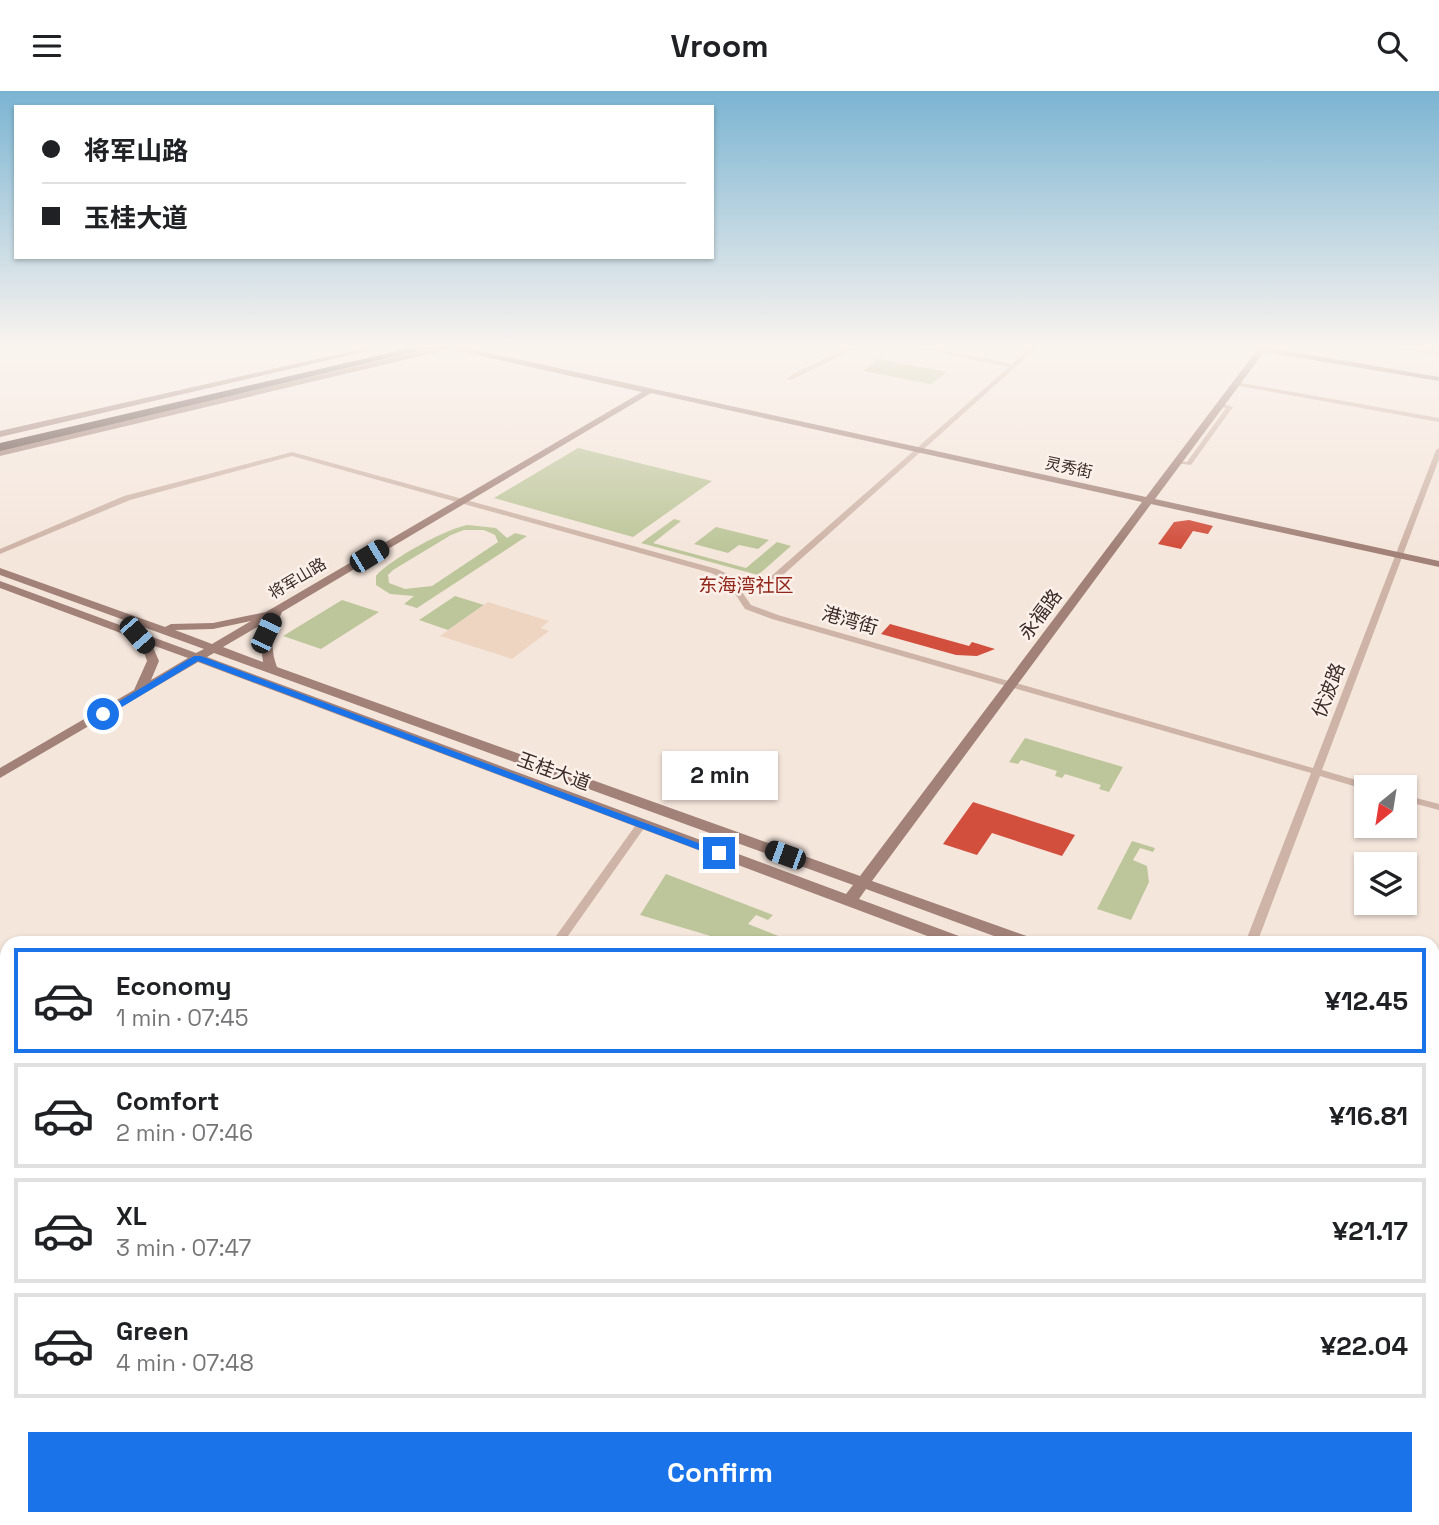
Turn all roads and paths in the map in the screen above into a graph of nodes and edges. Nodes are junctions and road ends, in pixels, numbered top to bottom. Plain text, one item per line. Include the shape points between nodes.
1 (89, 413) edge
2 (120, 413) edge
3 (141, 413) edge
4 (171, 413) edge
5 (612, 413) edge
6 (749, 413) edge
7 (960, 413) edge
8 (1214, 413) edge
9 (1399, 413) edge
10 (1439, 420) edge
11 (0, 433) edge
12 (0, 439) edge
13 (0, 447) edge
14 (918, 450) junction
15 (1439, 450) edge
16 (0, 453) edge
17 (1149, 500) junction
18 (461, 502) junction
19 (0, 552) edge
20 (1400, 555) junction
21 (1439, 564) edge
22 (0, 571) edge
23 (0, 584) edge
24 (736, 590) junction
25 (277, 611) junction
26 (153, 626) junction
27 (137, 635) junction
28 (214, 648) junction
29 (197, 658) junction
30 (272, 669) junction
31 (1011, 685) junction
32 (139, 692) junction
33 (1315, 772) junction
34 (0, 775) edge
35 (1354, 783) edge
36 (1418, 801) edge
37 (1439, 807) edge
38 (642, 824) junction
39 (863, 883) junction
40 (849, 901) junction
41 (562, 936) edge
42 (942, 936) edge
43 (1010, 936) edge
44 (1254, 936) edge

1 - 11 main road
2 - 12 highway
3 - 13 highway
4 - 16 main road
5 - 18 main road, 将军山路
6 - 14 main road, 灵秀街
7 - 14 street
8 - 17 main road, 永福路
9 - 10 street
14 - 17 main road, 灵秀街
14 - 24 street via 771,581
15 - 20 street, 伏波路
17 - 20 main road, 灵秀街
17 - 31 main road, 永福路
18 - 19 street, 港湾街 via 292,454 127,498
18 - 24 street, 港湾街 via 714,571 729,578
18 - 25 main road, 将军山路
20 - 21 main road, 灵秀街
20 - 33 street, 伏波路
22 - 26 main road, 玉桂大道
23 - 27 main road, 玉桂大道
24 - 31 street, 港湾街 via 744,604 755,610
25 - 26 main road via 213,626
25 - 28 main road, 将军山路
25 - 30 main road via 264,643
26 - 28 main road, 玉桂大道
27 - 29 main road, 玉桂大道
27 - 32 main road via 153,661
28 - 29 main road, 将军山路
28 - 30 main road, 玉桂大道
29 - 32 main road, 将军山路
29 - 38 main road, 玉桂大道
30 - 39 main road, 玉桂大道
31 - 33 street, 港湾街
31 - 39 main road, 永福路
32 - 34 main road, 将军山路
33 - 35 street, 港湾街
33 - 44 street, 伏波路
36 - 37 street
38 - 40 main road, 玉桂大道
38 - 41 street
39 - 40 main road, 永福路
39 - 43 main road, 玉桂大道
40 - 42 main road, 玉桂大道

